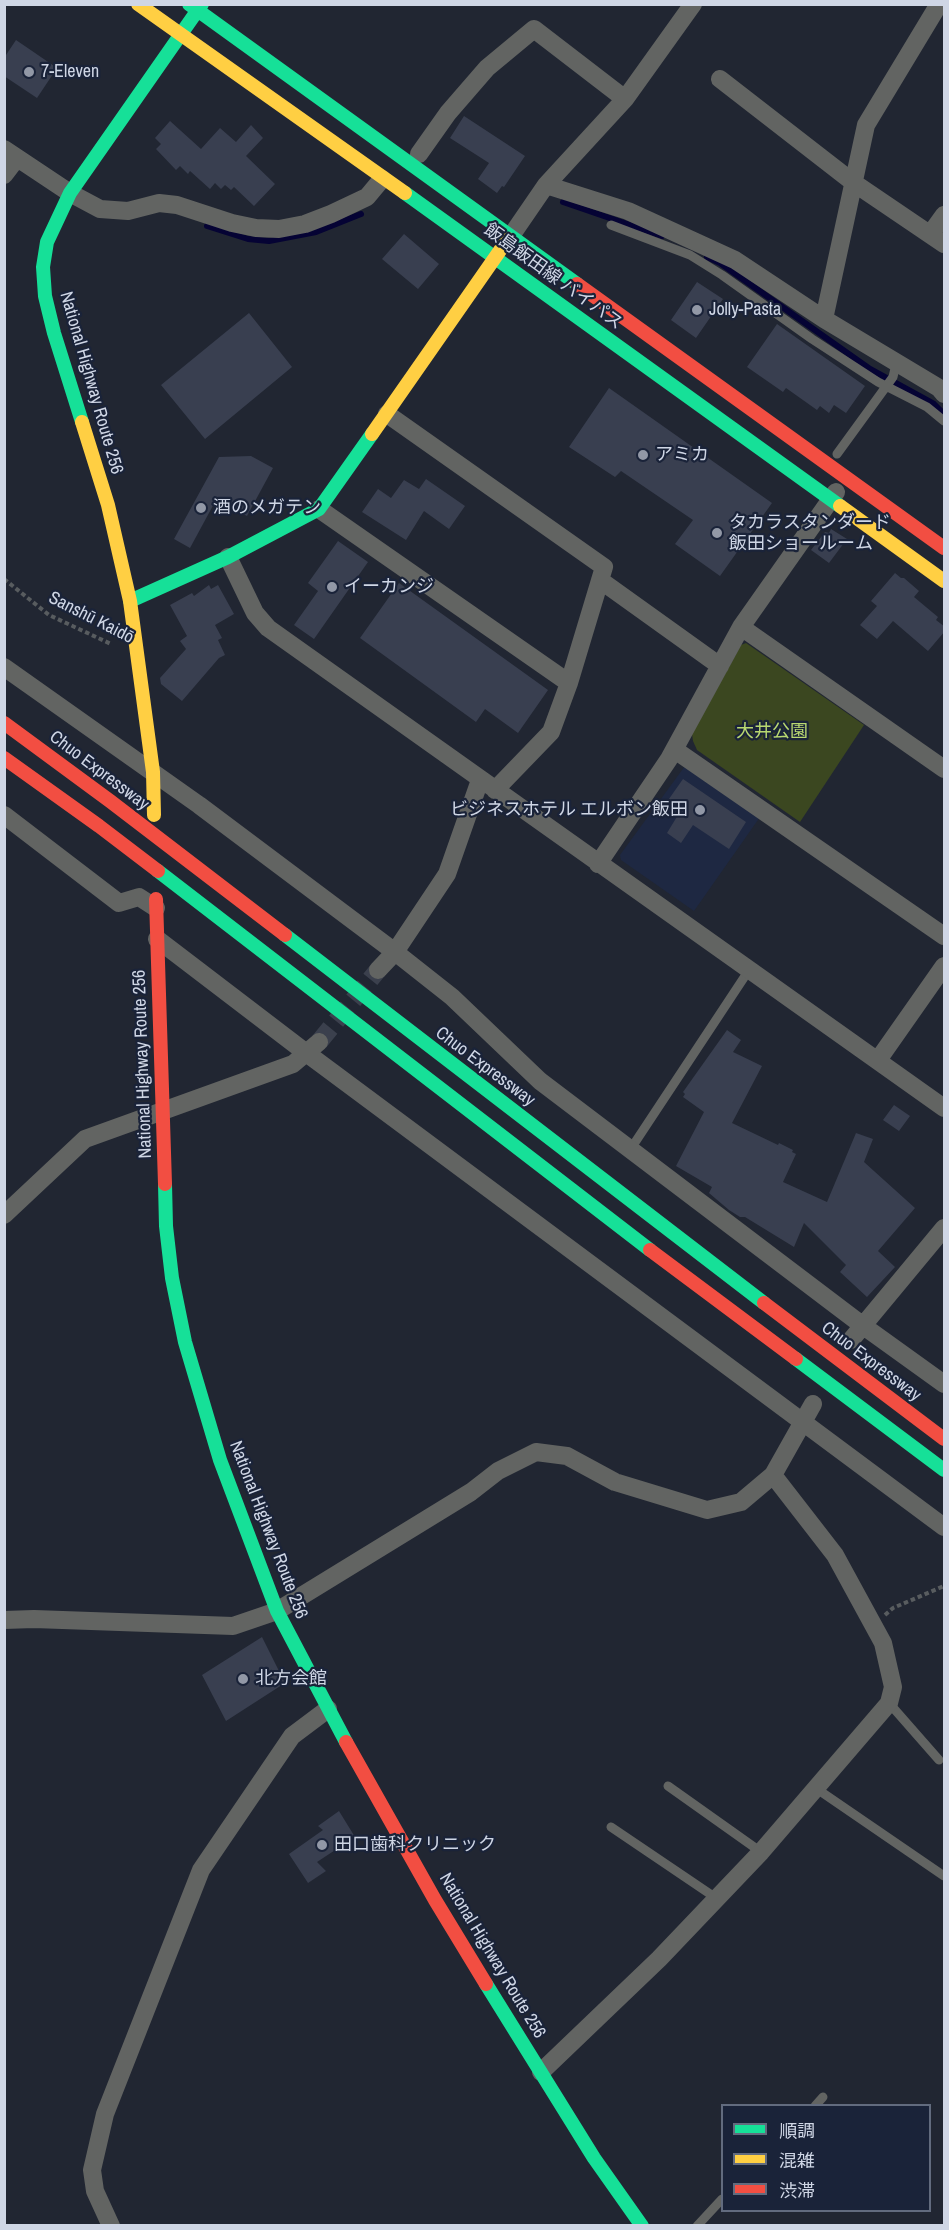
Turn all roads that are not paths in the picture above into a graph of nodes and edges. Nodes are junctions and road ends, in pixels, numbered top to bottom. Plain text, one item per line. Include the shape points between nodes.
1 (138, 4) edge
2 (693, 4) edge
3 (939, 4) edge
4 (196, 7) edge
5 (181, 35) junction
6 (720, 79) dead end
7 (625, 99) junction
8 (10, 153) edge
9 (419, 154) dead end
10 (4, 175) edge
11 (382, 179) junction
12 (854, 183) junction
13 (546, 185) junction
14 (70, 193) junction
15 (945, 215) edge
16 (611, 225) dead end
17 (511, 236) junction
18 (938, 238) edge
19 (496, 258) junction
20 (824, 319) junction
21 (891, 377) junction
22 (945, 394) edge
23 (387, 414) junction
24 (945, 421) edge
25 (837, 454) dead end
26 (846, 477) junction
27 (831, 500) junction
28 (319, 508) junction
29 (945, 548) edge
30 (228, 557) junction
31 (600, 580) junction
32 (945, 581) edge
33 (130, 601) junction
34 (741, 627) junction
35 (720, 666) junction
36 (4, 667) edge
37 (569, 683) junction
38 (4, 723) edge
39 (675, 750) junction
40 (4, 758) edge
41 (945, 769) edge
42 (153, 772) junction
43 (488, 785) junction
44 (4, 815) edge
45 (154, 815) dead end
46 (597, 864) junction
47 (156, 904) joint
48 (945, 936) edge
49 (157, 939) junction
50 (395, 952) junction
51 (945, 966) edge
52 (378, 970) tunnel mouth
53 (749, 970) junction
54 (312, 1047) junction
55 (878, 1060) junction
56 (945, 1108) edge
57 (161, 1110) junction
58 (630, 1149) junction
59 (4, 1215) edge
60 (945, 1228) edge
61 (862, 1325) junction
62 (851, 1340) dead end
63 (945, 1384) edge
64 (813, 1404) dead end
65 (802, 1422) junction
66 (945, 1439) edge
67 (945, 1470) edge
68 (773, 1475) junction
69 (945, 1527) edge
70 (277, 1611) junction
71 (4, 1620) edge
72 (889, 1703) junction
73 (328, 1709) junction
74 (939, 1760) dead end
75 (668, 1786) dead end
76 (817, 1789) junction
77 (611, 1827) dead end
78 (761, 1852) junction
79 (945, 1876) edge
80 (716, 1898) junction
81 (541, 2072) junction
82 (823, 2097) dead end
83 (817, 2104) edge
84 (721, 2201) edge
85 (111, 2226) edge
86 (642, 2226) edge
87 (697, 2226) edge

1 - 5 main road, 飯島飯田線 バイパス
2 - 7 street
3 - 12 street via 866,125
4 - 5 main road, National Highway Route 256
4 - 17 main road, 飯島飯田線 バイパス
5 - 11 main road, 飯島飯田線 バイパス
5 - 14 main road, National Highway Route 256
6 - 12 street
7 - 9 street via 534,29 487,69
7 - 13 street
8 - 10 street
8 - 14 street
11 - 14 street via 367,197 305,224 279,229 240,225 177,204 159,203 128,211 100,209
11 - 19 main road, 飯島飯田線 バイパス
12 - 18 street
12 - 20 street
13 - 17 street
13 - 20 street via 628,211 735,260
14 - 33 main road, National Highway Route 256 via 47,242 43,267 45,296 108,505
15 - 18 street
16 - 21 lane via 690,255 812,339
17 - 19 main road
17 - 26 main road, 飯島飯田線 バイパス
19 - 23 main road
19 - 27 main road, 飯島飯田線 バイパス
20 - 21 street
21 - 22 street via 939,388
21 - 24 lane
21 - 25 lane
23 - 28 main road
23 - 31 street via 604,567
26 - 27 street
26 - 29 main road, 飯島飯田線 バイパス
27 - 32 main road, 飯島飯田線 バイパス
27 - 34 street
28 - 30 main road
28 - 37 street
30 - 33 main road
30 - 43 street via 255,613 268,628
31 - 35 street
31 - 37 street
33 - 42 main road, National Highway Route 256
34 - 35 street
34 - 41 street
35 - 39 street
36 - 42 street
37 - 43 street via 551,732
38 - 66 main road, Chuo Expressway
39 - 46 street
39 - 48 street
40 - 67 main road
42 - 45 main road, National Highway Route 256
42 - 50 street
43 - 46 street
43 - 50 street via 447,874
44 - 47 street via 119,903 139,897
46 - 53 street
47 - 49 main road, National Highway Route 256
49 - 54 street
49 - 57 main road, National Highway Route 256
50 - 52 street
50 - 58 street via 452,997 540,1081
51 - 55 street
53 - 55 street
53 - 58 lane
54 - 57 street via 292,1064
54 - 65 street
55 - 56 street
57 - 59 street via 85,1139
57 - 70 main road, National Highway Route 256 via 166,1226 185,1342 220,1460
58 - 61 street
60 - 61 street
61 - 62 street
61 - 63 street
64 - 65 street
65 - 68 street
65 - 69 street
68 - 70 street via 741,1502 707,1510 615,1482 567,1456 536,1452 498,1471 471,1492
68 - 72 street via 835,1555 883,1643 893,1687
70 - 71 street via 233,1626
70 - 73 main road, National Highway Route 256
72 - 74 lane
72 - 76 street
73 - 81 main road, National Highway Route 256 via 435,1900
73 - 85 street via 292,1736 201,1870 105,2114 92,2170 95,2191
75 - 78 lane
76 - 78 street
76 - 79 lane
77 - 80 lane
78 - 80 street
80 - 81 street via 659,1959
81 - 86 main road, National Highway Route 256
82 - 83 lane
84 - 87 lane

